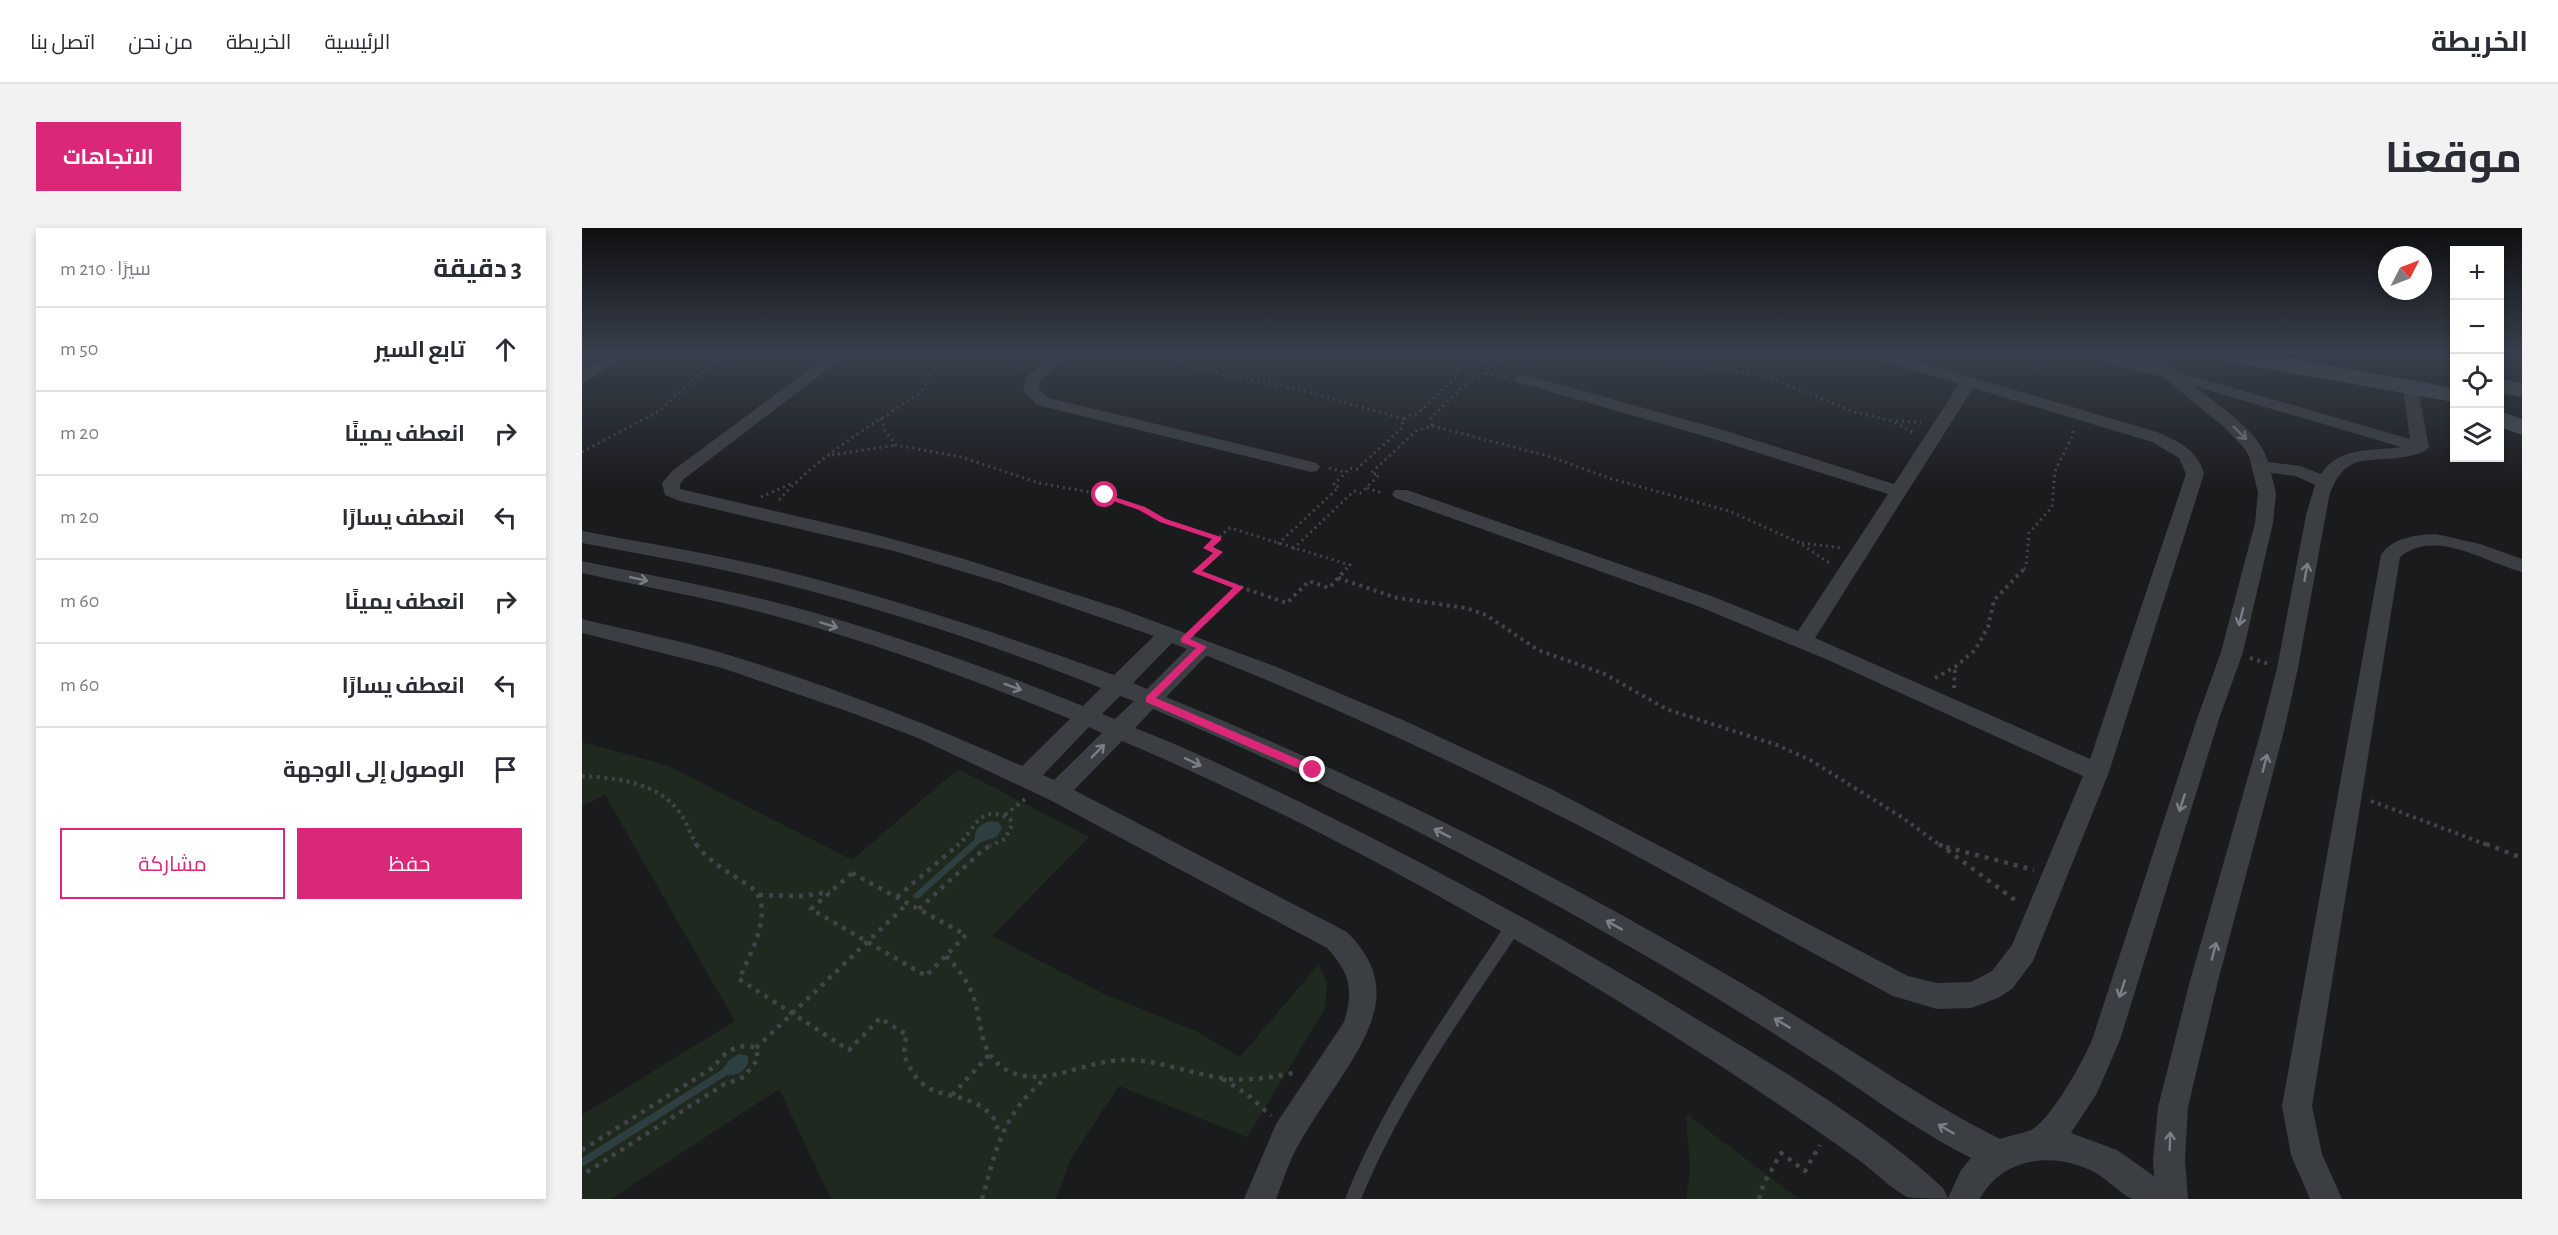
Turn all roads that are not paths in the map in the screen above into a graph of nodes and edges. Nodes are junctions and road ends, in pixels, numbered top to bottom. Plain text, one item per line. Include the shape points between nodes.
1 (782, 397) edge
2 (1038, 397) edge
3 (1588, 397) edge
4 (1959, 397) edge
5 (2023, 397) edge
6 (2197, 397) edge
7 (2249, 397) edge
8 (2413, 397) edge
9 (2504, 404) edge
10 (2522, 407) edge
11 (2504, 420) edge
12 (2522, 428) edge
13 (2420, 447) junction
14 (1311, 467) dead end
15 (2262, 467) junction
16 (2324, 482) junction
17 (1899, 492) junction
18 (1401, 494) dead end
19 (582, 537) edge
20 (2522, 566) edge
21 (582, 567) edge
22 (582, 626) edge
23 (1185, 640) junction
24 (1803, 641) junction
25 (1116, 686) junction
26 (1150, 699) junction
27 (1087, 715) junction
28 (1119, 730) junction
29 (2097, 772) junction
30 (1026, 777) junction
31 (1057, 792) junction
32 (1513, 927) junction
33 (2040, 1144) junction
34 (1998, 1155) junction
35 (1260, 1199) edge
36 (1353, 1199) edge
37 (1932, 1199) edge
38 (1963, 1199) edge
39 (2157, 1199) edge
40 (2172, 1199) edge
41 (2326, 1199) edge

1 - 23 street via 678,475 671,483 671,491 973,568
2 - 14 street via 1043,402
3 - 17 street
4 - 17 street
5 - 29 street via 2162,441 2187,457 2195,474
6 -> 15 street via 2242,434
7 - 13 street
8 - 13 street
9 - 10 main road
11 - 12 main road
13 - 16 street via 2350,459 2334,468
15 - 16 street via 2300,471
15 -> 33 street via 2267,493 2264,523 2232,652 2095,1070 2080,1098
40 -> 16 street via 2170,1131 2176,1095 2289,671
17 - 24 street
18 - 24 street via 1635,574
19 - 25 street via 788,578 1018,649
20 - 41 street via 2467,546 2436,541 2412,542 2391,555 2297,1106 2307,1155
21 -> 27 street via 750,602 817,621 954,665
22 - 30 street via 795,684 915,728
23 - 25 street
23 - 26 street
23 - 29 street via 1322,695 1463,759 1616,833 1886,978 1937,996 1988,989 2002,980 2023,952
24 - 29 street
25 - 26 street
25 - 27 street
26 - 28 street
34 -> 26 street via 1946,1129 1802,1036 1613,924 1323,775
27 - 28 street
27 - 30 street
31 -> 28 street
28 -> 32 street via 1283,804
30 - 31 street
31 - 35 street via 1323,932 1349,951 1358,964 1363,979 1362,1011 1356,1028 1287,1135
32 - 36 lane via 1408,1087
32 - 37 street via 1683,1026 1833,1123 1893,1165
33 - 34 street
33 - 39 street via 2088,1153 2135,1180
34 - 38 street via 1982,1167

